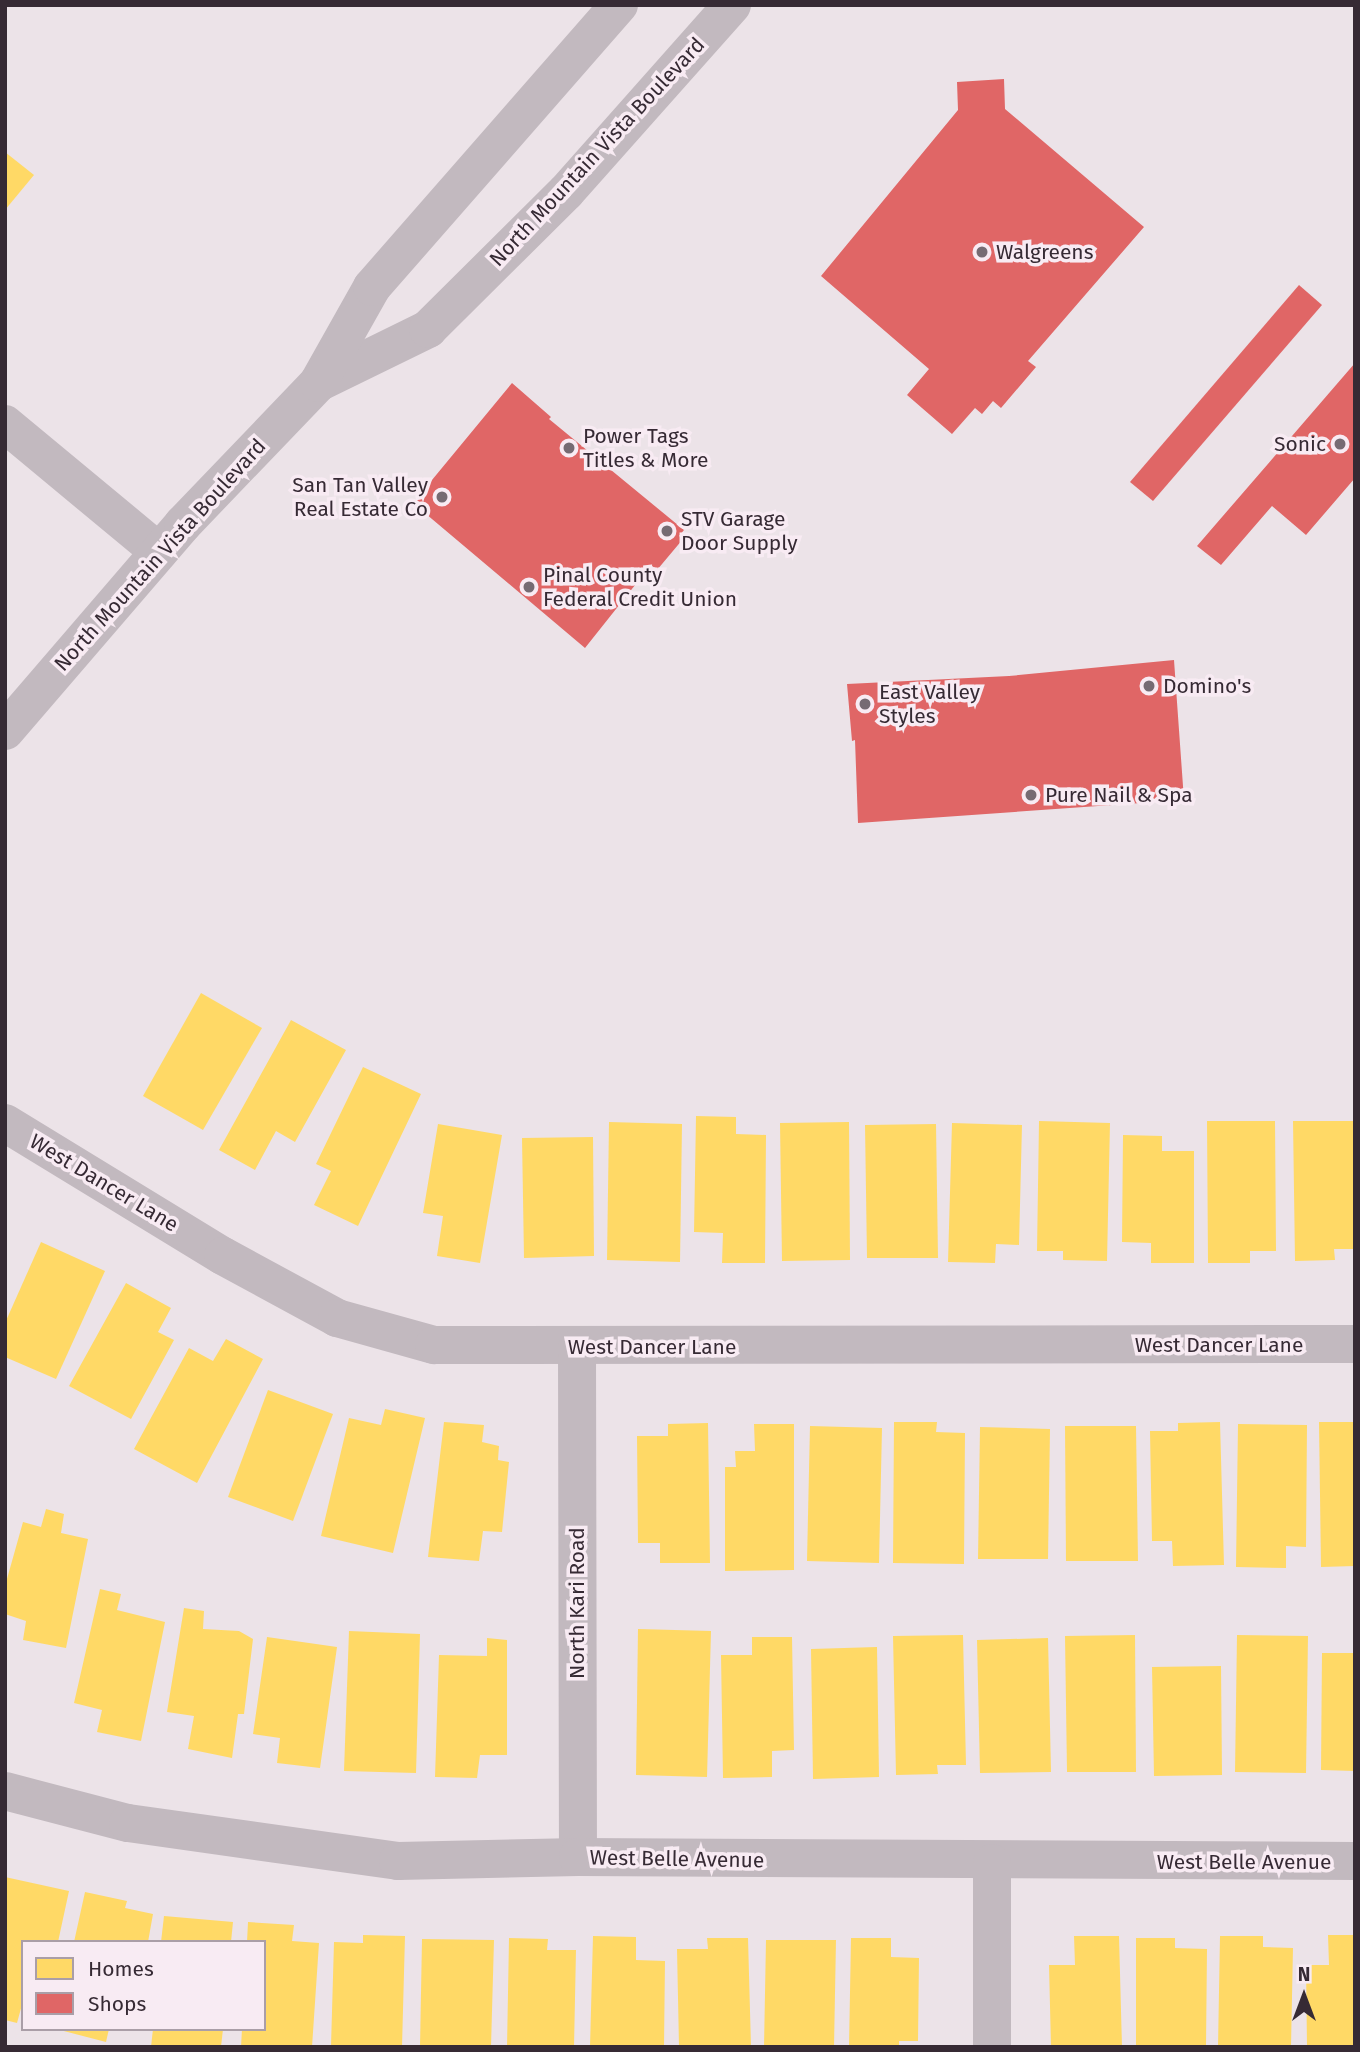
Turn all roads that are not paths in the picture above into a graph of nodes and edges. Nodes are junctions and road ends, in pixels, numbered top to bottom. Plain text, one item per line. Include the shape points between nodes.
1 (619, 5) edge
2 (725, 12) edge
3 (318, 383) junction
4 (5, 424) edge
5 (159, 552) junction
6 (5, 731) edge
7 (6, 1124) edge
8 (1355, 1344) edge
9 (577, 1348) junction
10 (5, 1791) edge
11 (578, 1857) junction
12 (1355, 1861) edge
13 (992, 1863) junction
14 (992, 2047) edge

1 - 3 street, North Mountain Vista Boulevard via 372,286
2 - 3 street, North Mountain Vista Boulevard via 566,192 428,329
3 - 5 street, North Mountain Vista Boulevard
4 - 5 street
5 - 6 street, North Mountain Vista Boulevard
7 - 9 street, West Dancer Lane via 223,1256 337,1318 434,1345
8 - 9 street, West Dancer Lane
9 - 11 street, North Kari Road
10 - 11 street, West Belle Avenue via 128,1823 398,1861
11 - 13 street, West Belle Avenue
12 - 13 street, West Belle Avenue
13 - 14 street

